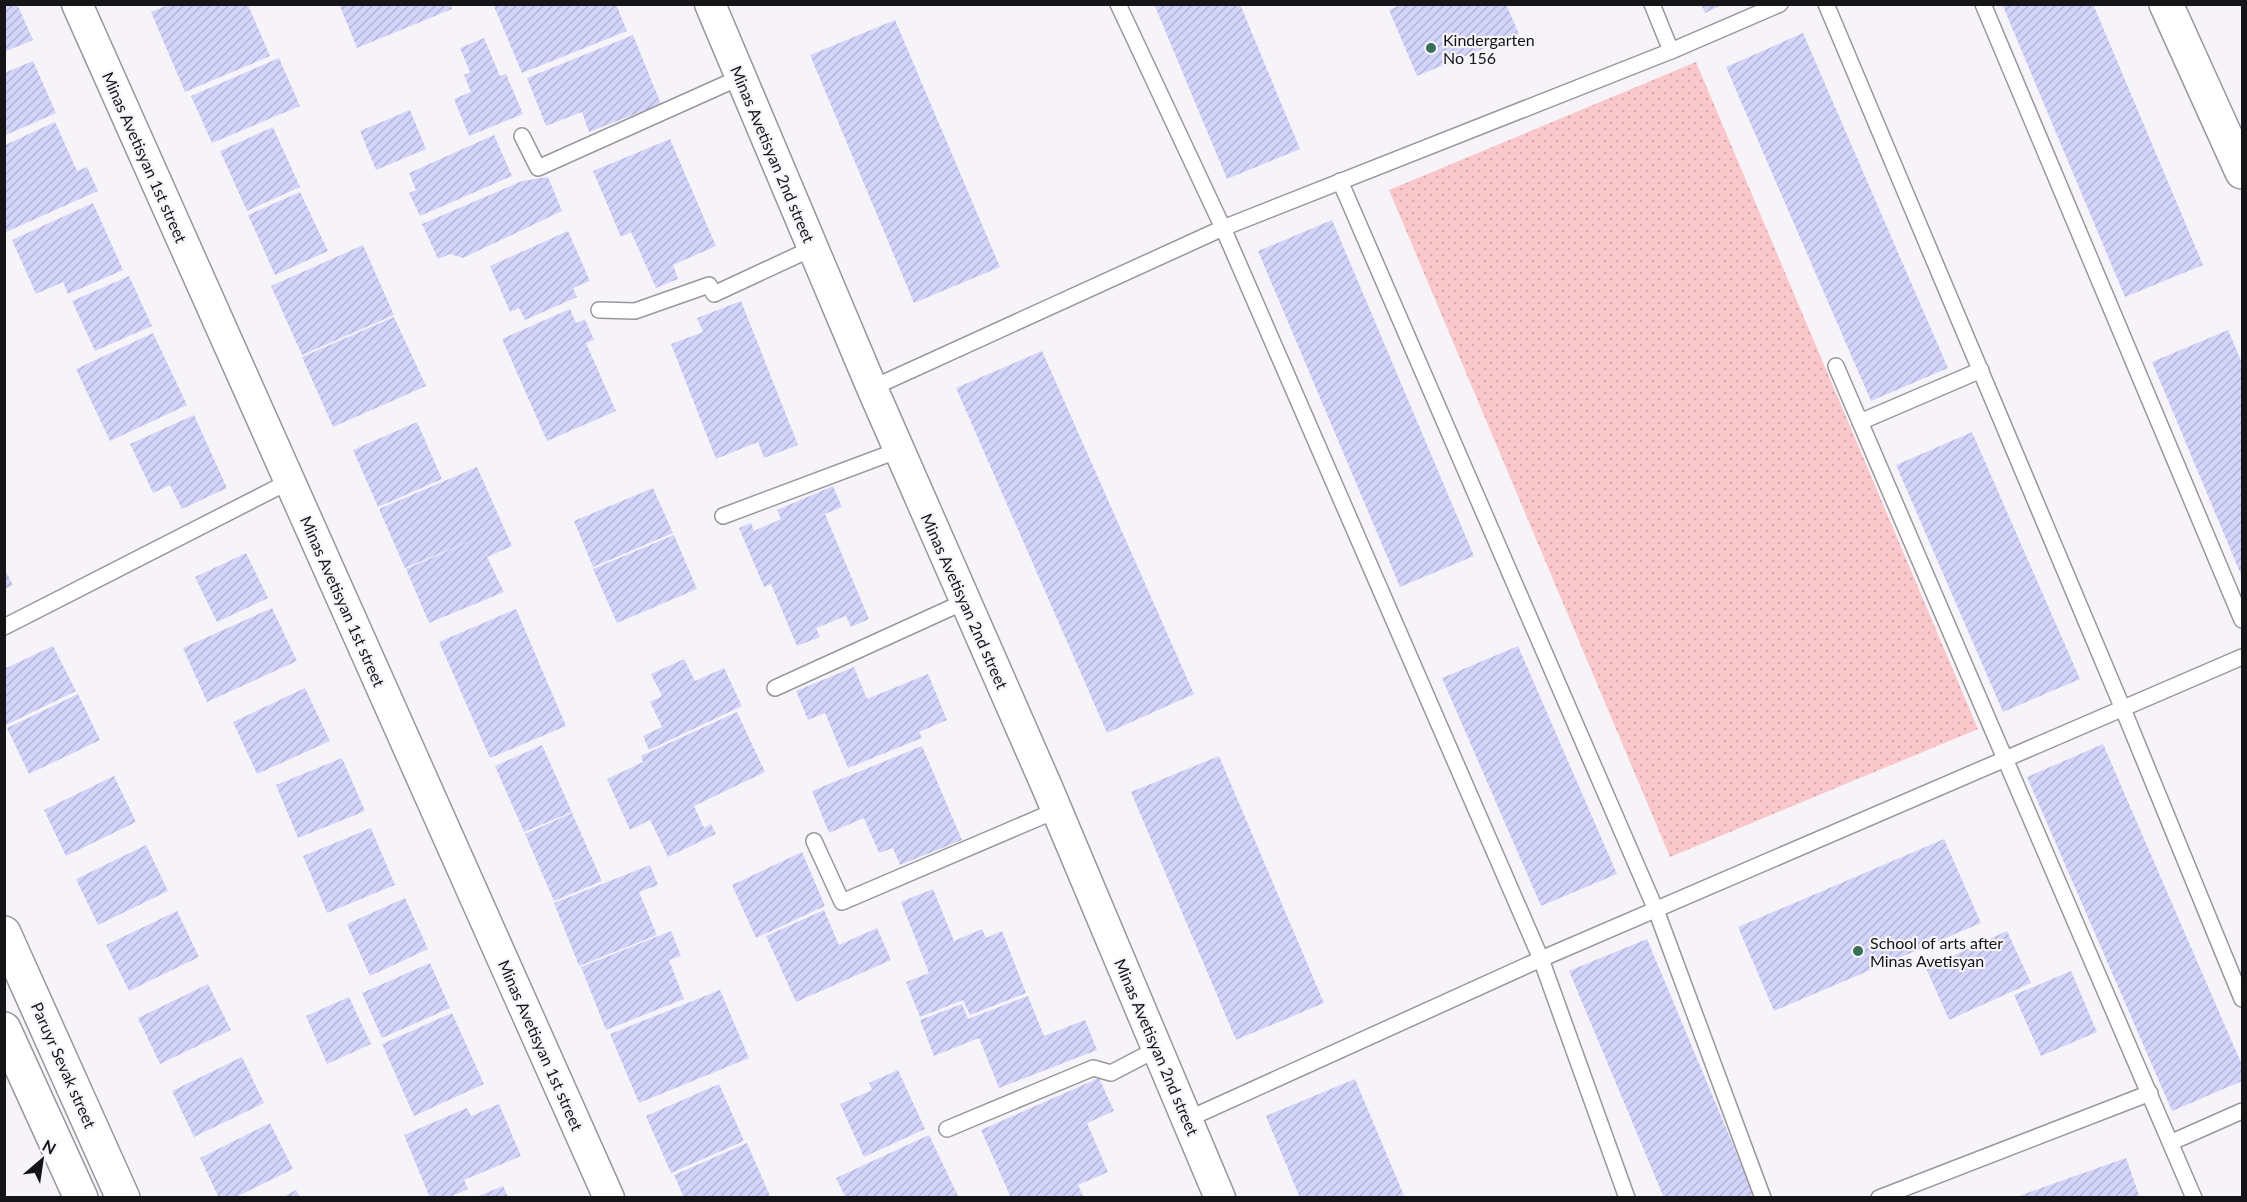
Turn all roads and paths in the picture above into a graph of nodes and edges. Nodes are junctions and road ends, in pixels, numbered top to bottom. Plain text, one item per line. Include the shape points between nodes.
1 (710, 4) edge
2 (1118, 4) edge
3 (1652, 4) edge
4 (1780, 4) edge
5 (1826, 4) edge
6 (1983, 4) edge
7 (2166, 4) edge
8 (81, 6) edge
9 (1671, 51) junction
10 (741, 77) junction
11 (522, 136) dead end
12 (2242, 172) edge
13 (1340, 181) junction
14 (1223, 228) junction
15 (813, 248) junction
16 (599, 310) dead end
17 (1836, 366) dead end
18 (1981, 370) junction
19 (872, 388) junction
20 (1860, 422) junction
21 (899, 450) junction
22 (290, 481) junction
23 (723, 516) dead end
24 (966, 602) junction
25 (2242, 620) edge
26 (4, 627) edge
27 (2242, 657) edge
28 (775, 688) dead end
29 (2123, 709) junction
30 (2004, 760) junction
31 (1057, 810) junction
32 (814, 841) dead end
33 (1656, 910) junction
34 (4, 933) edge
35 (1541, 959) junction
36 (2242, 999) edge
37 (4, 1029) edge
38 (1157, 1049) junction
39 (2150, 1093) junction
40 (2242, 1111) edge
41 (1188, 1119) junction
42 (947, 1129) dead end
43 (2172, 1142) junction
44 (81, 1197) edge
45 (123, 1197) edge
46 (609, 1197) edge
47 (1220, 1197) edge
48 (1626, 1197) edge
49 (1763, 1197) edge
50 (1879, 1197) edge
51 (2194, 1197) edge

1 - 10 street, Minas Avetisyan 2nd street
2 - 14 lane
3 - 9 lane
4 - 9 lane
5 - 18 lane
6 - 25 lane
7 - 12 street
8 - 22 street, Minas Avetisyan 1st street
9 - 13 lane
10 - 11 lane via 538,168
10 - 15 street, Minas Avetisyan 2nd street
13 - 14 lane
13 - 33 lane
14 - 19 lane
14 - 35 lane
15 - 16 lane via 714,294 709,285 635,311
15 - 19 street, Minas Avetisyan 2nd street
17 - 20 lane
18 - 20 lane
18 - 29 lane
19 - 21 street, Minas Avetisyan 2nd street
20 - 30 lane
21 - 23 lane
21 - 24 street, Minas Avetisyan 2nd street
22 - 26 lane
22 - 46 street, Minas Avetisyan 1st street
24 - 28 lane
24 - 31 street, Minas Avetisyan 2nd street
27 - 29 lane
29 - 30 lane
29 - 36 lane
30 - 33 lane
30 - 39 lane
31 - 32 lane via 842,902
31 - 38 street, Minas Avetisyan 2nd street
33 - 35 lane
33 - 49 lane
34 - 45 street, Paruyr Sevak street
35 - 41 lane
35 - 48 lane
37 - 44 street
38 - 41 street, Minas Avetisyan 2nd street
38 - 42 lane via 1111,1073 1093,1068
39 - 43 lane
39 - 50 lane
40 - 43 lane
41 - 47 street, Minas Avetisyan 2nd street
43 - 51 lane

